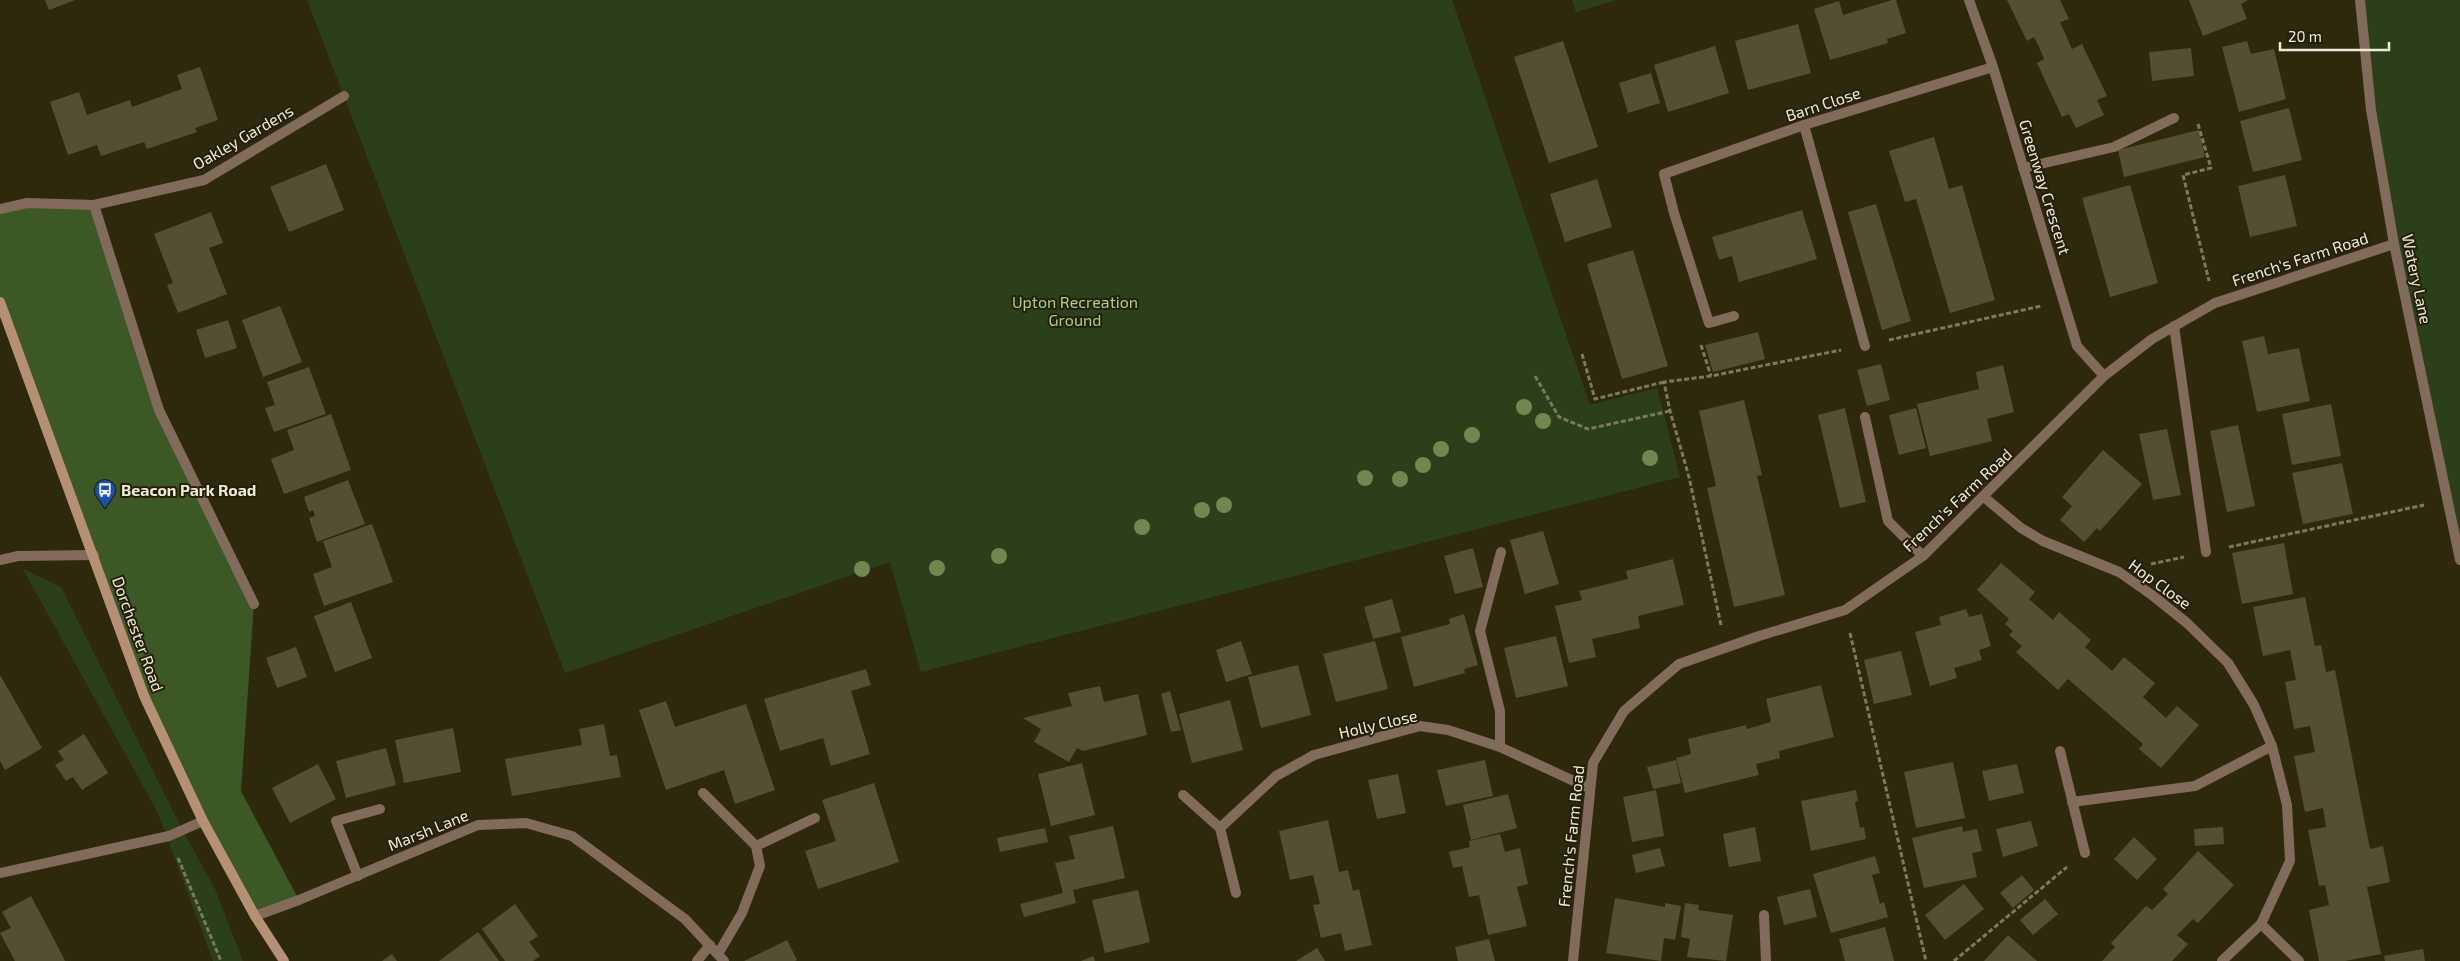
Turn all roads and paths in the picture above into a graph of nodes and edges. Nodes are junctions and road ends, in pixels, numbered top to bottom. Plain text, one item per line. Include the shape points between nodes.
1 (1969, 0) edge
2 (2360, 0) edge
3 (1993, 68) junction
4 (344, 96) dead end
5 (2174, 118) joint
6 (1804, 125) junction
7 (2023, 168) junction
8 (94, 205) junction
9 (0, 209) edge
10 (2394, 244) junction
11 (2064, 301) junction
12 (0, 302) edge
13 (2215, 303) junction
14 (1734, 316) dead end
15 (2174, 326) junction
16 (1865, 346) junction
17 (1582, 354) dead end
18 (1535, 376) dead end
19 (2104, 376) junction
20 (1664, 382) junction
21 (1670, 411) junction
22 (1865, 417) dead end
23 (1984, 497) junction
24 (2447, 500) junction
25 (1501, 552) dead end
26 (2206, 552) junction
27 (94, 555) junction
28 (1923, 556) junction
29 (0, 560) edge
30 (2460, 560) edge
31 (2119, 572) junction
32 (254, 604) dead end
33 (1845, 610) junction
34 (1726, 648) junction
35 (2272, 746) junction
36 (1500, 747) junction
37 (2060, 751) dead end
38 (1589, 788) junction
39 (703, 793) dead end
40 (1182, 795) dead end
41 (2072, 802) junction
42 (380, 809) dead end
43 (815, 818) dead end
44 (203, 821) junction
45 (1220, 828) junction
46 (169, 836) junction
47 (756, 846) junction
48 (2085, 852) joint
49 (0, 873) edge
50 (358, 876) junction
51 (1236, 893) dead end
52 (1764, 915) dead end
53 (255, 916) junction
54 (2261, 924) junction
55 (710, 945) junction
56 (721, 958) edge
57 (221, 961) edge
58 (284, 961) edge
59 (697, 961) edge
60 (1573, 961) edge
61 (1766, 961) edge
62 (1926, 961) edge
63 (1954, 961) edge
64 (2222, 961) edge
65 (2299, 961) edge

1 - 3 street, Greenway Crescent
2 - 10 street, Watery Lane via 2371,110
3 - 6 street, Barn Close
3 - 7 street, Greenway Crescent
4 - 8 street, Oakley Gardens via 204,180
5 - 7 street via 2114,147
5 - 13 path via 2194,111 2211,168 2183,175
6 - 14 street, Barn Close via 1664,174 1709,322
6 - 16 street
7 - 11 street, Greenway Crescent
8 - 9 street, Oakley Gardens via 27,203
8 - 32 street via 159,410
10 - 13 street, French's Farm Road
10 - 24 street, Watery Lane
11 - 16 path
11 - 19 street, Greenway Crescent via 2077,346
12 - 27 main road, Dorchester Road
13 - 15 street, French's Farm Road
15 - 19 street, French's Farm Road
15 - 26 street
16 - 20 path
17 - 20 path via 1594,399
18 - 21 path via 1559,417 1588,428
19 - 23 street, French's Farm Road
20 - 21 path
21 - 34 path via 1689,477
22 - 28 street via 1888,521
23 - 28 street, French's Farm Road
23 - 31 street, Hop Close via 2021,528 2043,541
24 - 26 path
24 - 30 street, Watery Lane
25 - 36 street via 1480,632 1500,711
26 - 31 path
27 - 29 street via 18,556
27 - 44 main road, Dorchester Road via 144,696
28 - 33 street, French's Farm Road
31 - 35 street, Hop Close via 2187,622 2228,663 2254,705
33 - 34 street, French's Farm Road
33 - 62 path
34 - 38 street, French's Farm Road via 1679,664 1624,711 1593,762
35 - 41 street via 2195,786
35 - 54 street, Hop Close via 2287,805 2290,861
36 - 38 street, Holly Close
36 - 45 street, Holly Close via 1448,730 1420,726 1314,755 1276,776
37 - 41 street
38 - 60 street, French's Farm Road
39 - 47 street
40 - 45 street
41 - 48 street
42 - 50 street via 336,821
43 - 47 street
44 - 46 street
44 - 53 main road, Dorchester Road
45 - 51 street
46 - 49 street
46 - 57 path
47 - 56 street via 760,866
48 - 63 path
50 - 53 street, Marsh Lane
50 - 55 street, Marsh Lane via 478,825 526,823 572,836 685,919
52 - 61 street
53 - 58 main road, Dorchester Road
54 - 64 street, Hop Close
54 - 65 street
55 - 56 street, Marsh Lane
55 - 59 street

